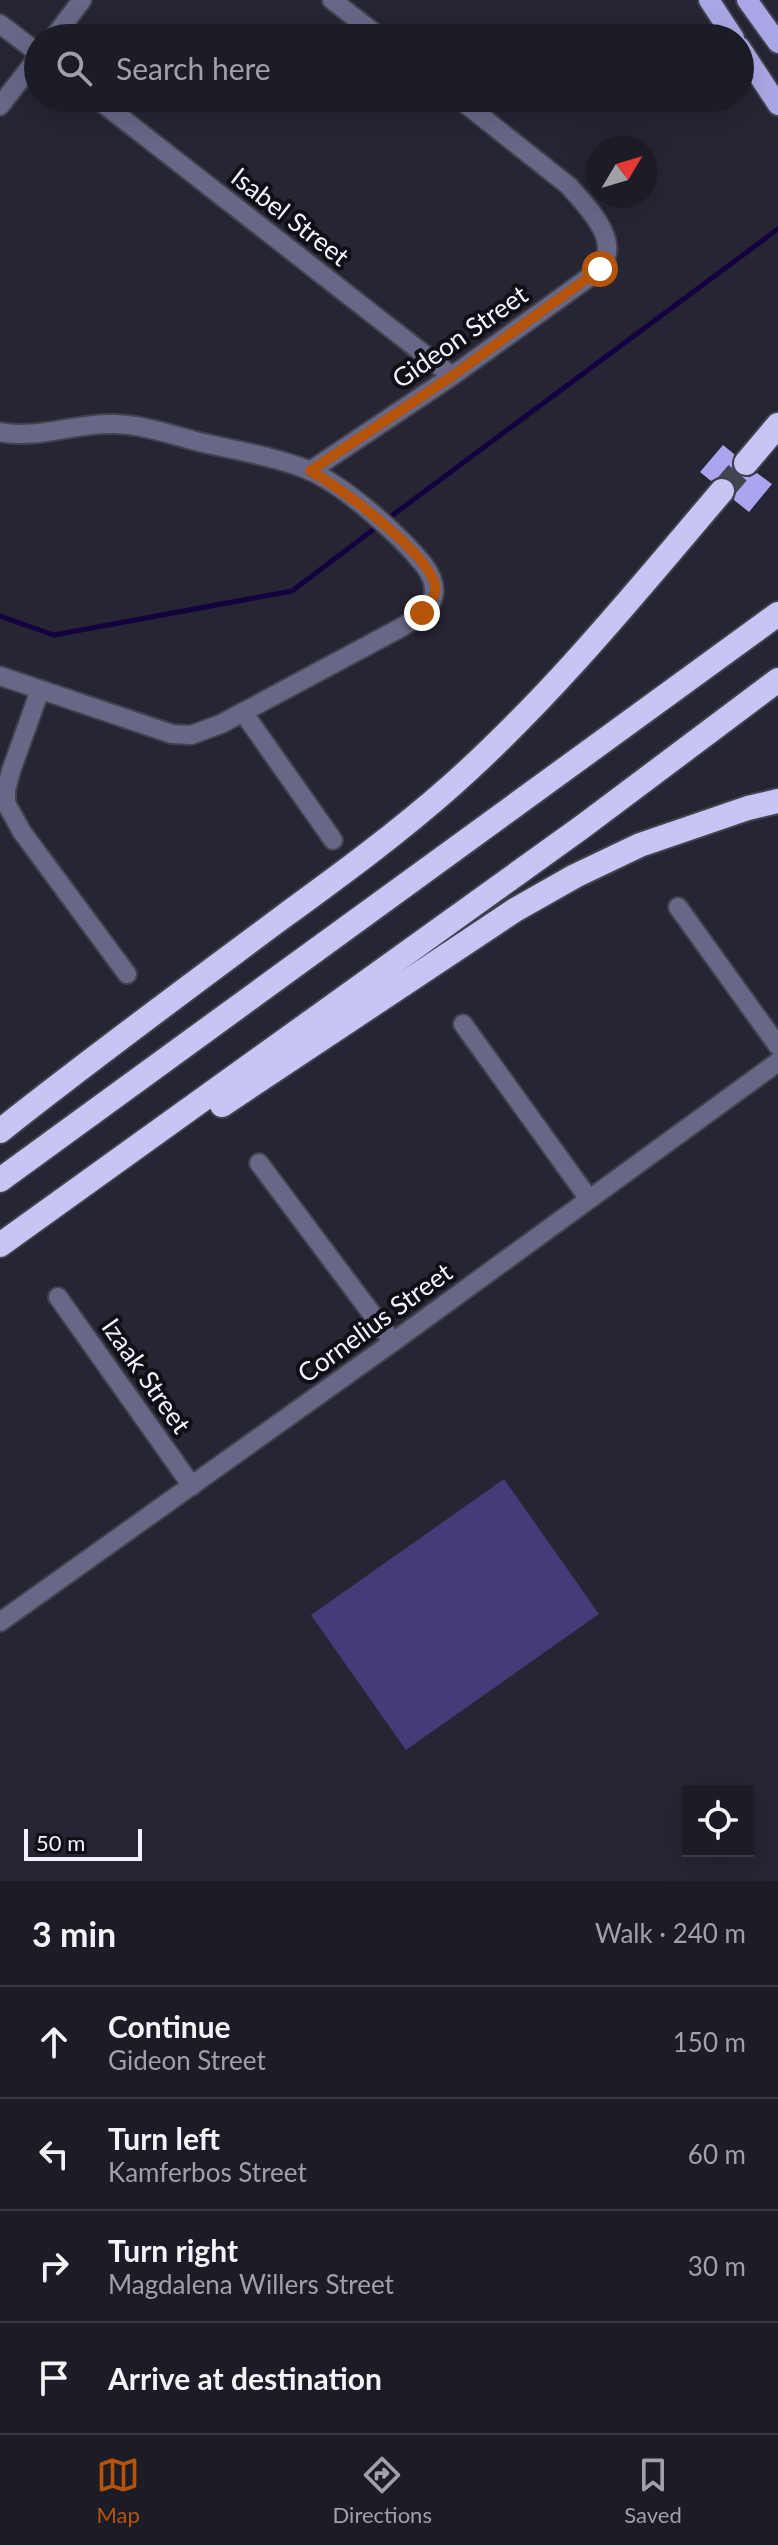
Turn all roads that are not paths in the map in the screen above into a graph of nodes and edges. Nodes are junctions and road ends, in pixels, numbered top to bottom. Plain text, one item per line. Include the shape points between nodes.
1 (82, 0) edge
2 (332, 0) edge
3 (709, 0) edge
4 (747, 0) edge
5 (0, 24) edge
6 (64, 24) edge
7 (363, 24) edge
8 (725, 24) edge
9 (778, 43) edge
10 (24, 44) edge
11 (754, 68) edge
12 (24, 74) edge
13 (778, 105) edge
14 (0, 106) edge
15 (114, 112) edge
16 (476, 112) edge
17 (452, 376) junction
18 (778, 425) edge
19 (0, 432) edge
20 (746, 463) tunnel mouth
21 (310, 471) junction
22 (722, 491) tunnel mouth
23 (778, 614) edge
24 (0, 676) edge
25 (778, 680) edge
26 (40, 690) junction
27 (243, 712) junction
28 (778, 801) edge
29 (333, 840) dead end
30 (678, 907) dead end
31 (127, 974) dead end
32 (463, 1024) dead end
33 (778, 1046) edge
34 (778, 1062) edge
35 (0, 1131) edge
36 (259, 1163) dead end
37 (0, 1180) edge
38 (589, 1199) junction
39 (0, 1245) edge
40 (0, 1253) edge
41 (58, 1297) dead end
42 (393, 1342) junction
43 (192, 1486) junction
44 (0, 1622) edge

1 - 6 street
2 - 7 street
3 - 8 main road
4 - 9 main road
5 - 10 street
11 - 13 main road
12 - 14 street
15 - 17 street, Isabel Street
16 - 17 street, Gideon Street via 555,173 600,226 609,249 600,269
17 - 21 street, Gideon Street
18 - 20 highway
19 - 21 street via 127,425
21 - 27 street via 343,491 419,559 434,582 432,601 412,621
22 - 35 highway via 561,678 451,786
23 - 37 highway
24 - 26 street
25 - 39 highway
26 - 27 street via 181,735 208,730
26 - 31 street via 11,771 6,803
27 - 29 street
28 - 40 highway via 640,845 515,910
30 - 33 street
32 - 38 street
34 - 38 street, Cornelius Street
36 - 42 street
38 - 42 street, Cornelius Street
41 - 43 street, Izaak Street
42 - 43 street, Cornelius Street
43 - 44 street, Cornelius Street

